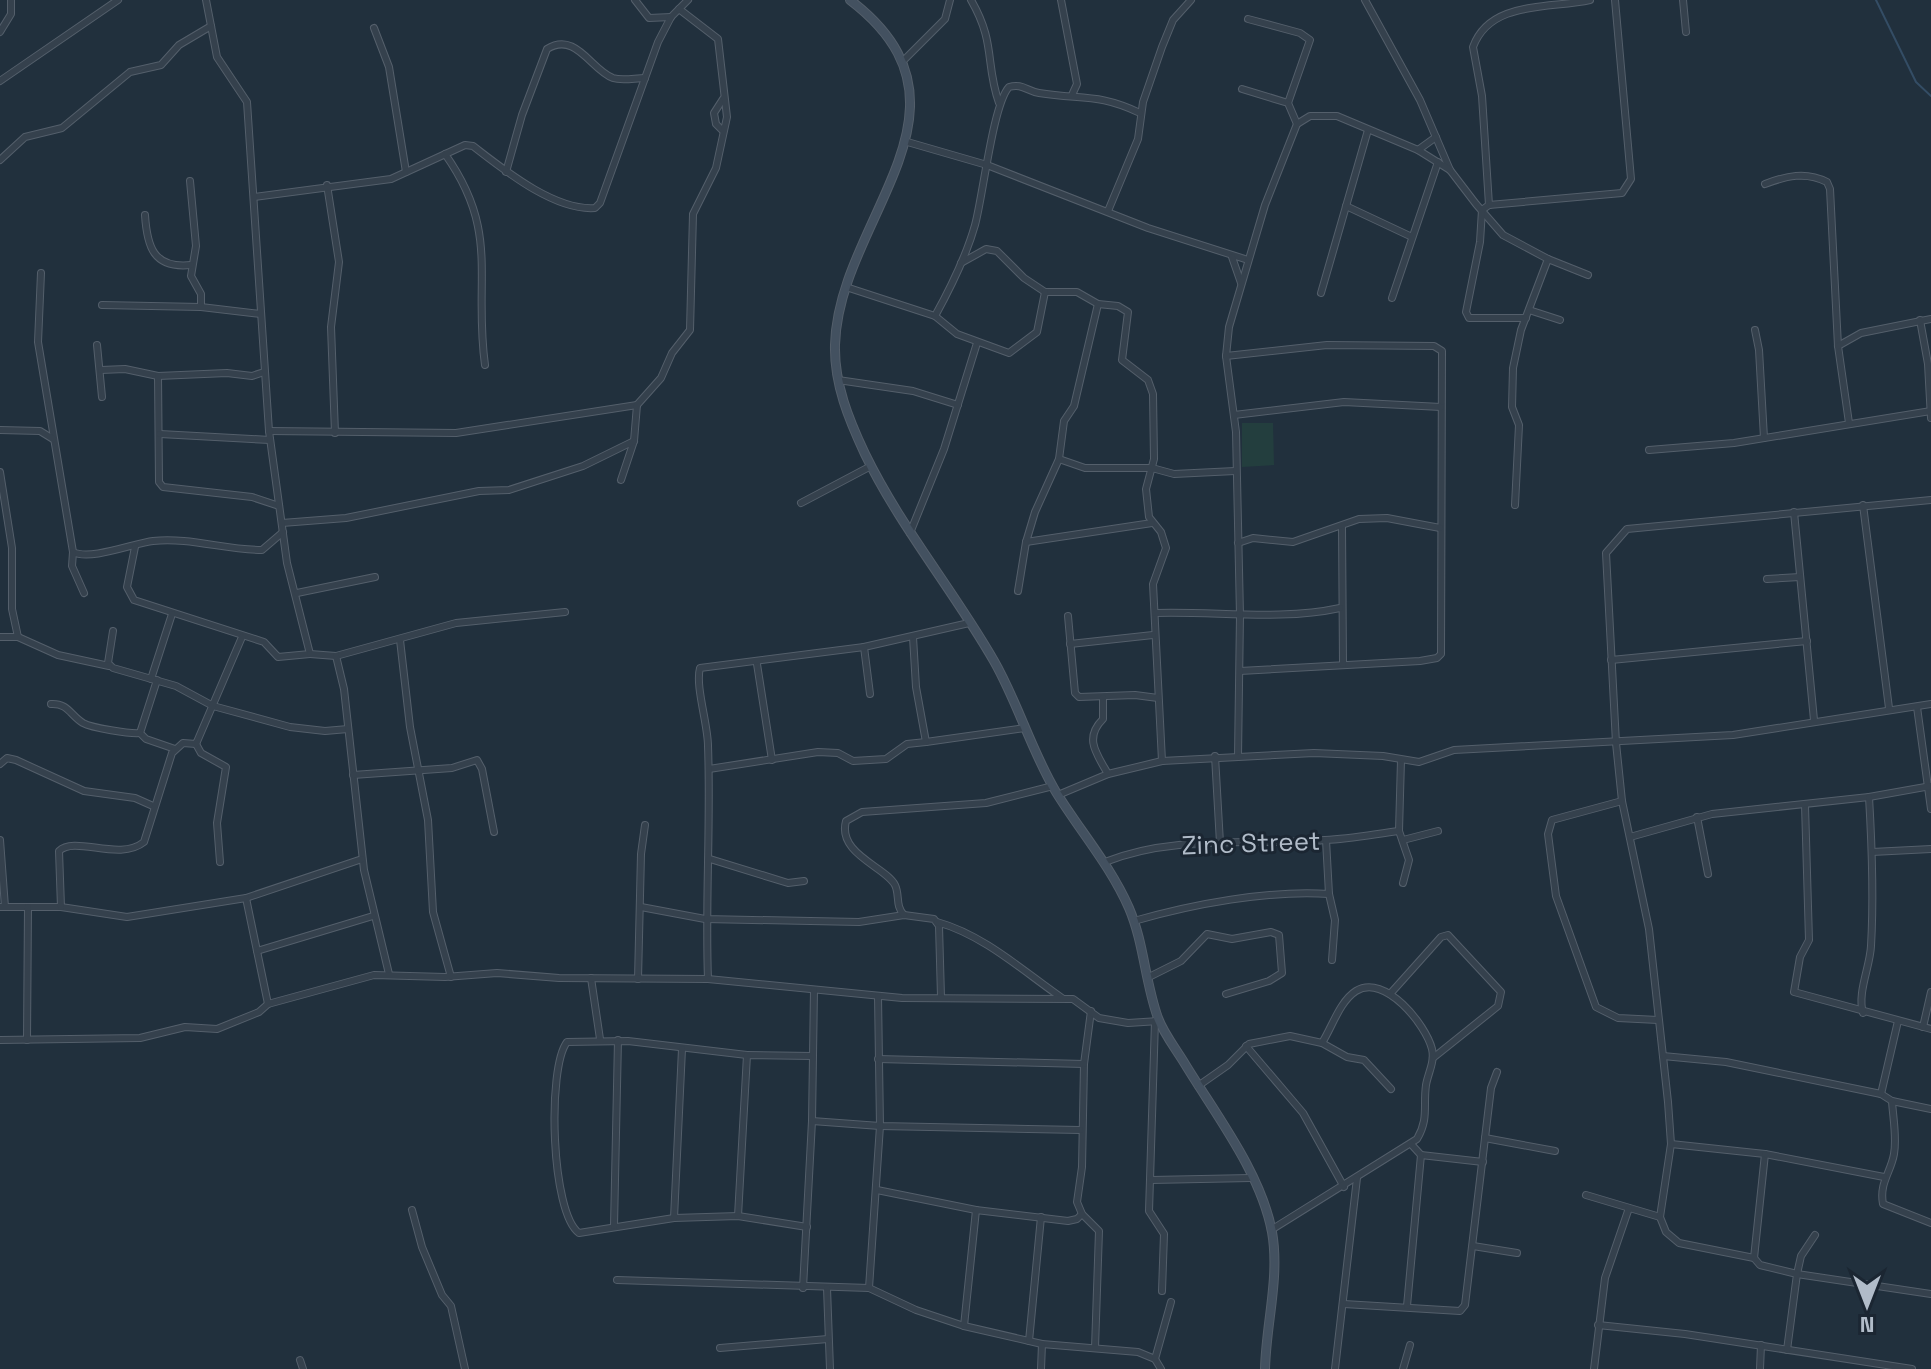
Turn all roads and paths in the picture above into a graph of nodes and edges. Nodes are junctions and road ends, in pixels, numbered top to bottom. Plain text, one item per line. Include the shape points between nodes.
1 (11, 0) edge
2 (118, 0) edge
3 (206, 0) edge
4 (635, 0) edge
5 (688, 0) edge
6 (850, 0) edge
7 (950, 0) edge
8 (971, 0) edge
9 (1061, 0) edge
10 (1191, 0) edge
11 (1365, 0) edge
12 (1590, 0) edge
13 (1615, 0) edge
14 (1683, 0) edge
15 (679, 9) junction
16 (671, 17) junction
17 (1248, 19) dead end
18 (211, 26) junction
19 (374, 28) dead end
20 (0, 32) edge
21 (1686, 32) dead end
22 (903, 61) junction
23 (645, 78) junction
24 (0, 81) edge
25 (1242, 89) dead end
26 (1072, 95) junction
27 (723, 99) junction
28 (999, 103) junction
29 (1288, 103) junction
30 (1140, 113) junction
31 (1297, 124) junction
32 (722, 130) junction
33 (1368, 130) junction
34 (1436, 137) junction
35 (904, 141) junction
36 (1418, 150) junction
37 (445, 154) junction
38 (0, 160) edge
39 (1438, 162) junction
40 (987, 165) junction
41 (1450, 170) junction
42 (406, 172) junction
43 (506, 172) junction
44 (190, 181) dead end
45 (1765, 184) dead end
46 (327, 185) junction
47 (254, 197) junction
48 (1346, 206) junction
49 (1485, 207) junction
50 (1108, 211) junction
51 (145, 215) dead end
52 (1412, 237) junction
53 (1232, 257) junction
54 (1548, 259) junction
55 (1248, 260) junction
56 (961, 263) junction
57 (191, 265) junction
58 (41, 273) dead end
59 (1588, 275) dead end
60 (1242, 286) junction
61 (846, 287) junction
62 (1045, 292) junction
63 (1321, 293) dead end
64 (1392, 298) dead end
65 (1098, 304) junction
66 (102, 305) dead end
67 (201, 307) junction
68 (1529, 310) junction
69 (261, 314) junction
70 (935, 316) junction
71 (1526, 318) junction
72 (1931, 319) edge
73 (1560, 320) dead end
74 (1920, 320) junction
75 (1755, 330) dead end
76 (977, 343) junction
77 (97, 345) dead end
78 (1838, 346) junction
79 (1226, 356) junction
80 (485, 365) dead end
81 (101, 370) junction
82 (264, 372) junction
83 (158, 376) junction
84 (838, 380) junction
85 (102, 397) dead end
86 (637, 405) junction
87 (958, 405) junction
88 (1441, 407) junction
89 (1931, 411) edge
90 (1234, 415) junction
91 (1931, 418) edge
92 (1849, 423) junction
93 (0, 430) edge
94 (269, 431) junction
95 (335, 433) junction
96 (160, 434) junction
97 (1764, 438) junction
98 (270, 440) junction
99 (634, 441) junction
100 (55, 442) junction
101 (1649, 450) dead end
102 (1059, 459) junction
103 (871, 466) junction
104 (1152, 468) junction
105 (1235, 471) junction
106 (0, 472) edge
107 (621, 480) dead end
108 (1931, 500) edge
109 (801, 503) dead end
110 (1515, 505) dead end
111 (1863, 505) junction
112 (279, 506) junction
113 (1794, 512) junction
114 (282, 523) junction
115 (1152, 523) junction
116 (1342, 527) junction
117 (1440, 528) junction
118 (283, 532) junction
119 (910, 533) junction
120 (1026, 542) junction
121 (1238, 543) junction
122 (135, 547) junction
123 (73, 552) junction
124 (375, 577) dead end
125 (1800, 577) junction
126 (1767, 579) dead end
127 (1018, 591) dead end
128 (84, 593) dead end
129 (297, 593) junction
130 (1340, 608) junction
131 (565, 612) dead end
132 (1155, 613) junction
133 (172, 614) junction
134 (1240, 615) junction
135 (1068, 616) dead end
136 (969, 623) junction
137 (113, 631) dead end
138 (1153, 635) junction
139 (0, 637) edge
140 (18, 637) junction
141 (242, 637) junction
142 (913, 637) junction
143 (400, 640) junction
144 (1807, 641) junction
145 (1070, 644) junction
146 (864, 647) junction
147 (310, 654) junction
148 (336, 656) junction
149 (1611, 660) junction
150 (757, 664) junction
151 (1343, 664) junction
152 (109, 666) junction
153 (1240, 671) junction
154 (154, 680) junction
155 (870, 694) dead end
156 (1103, 698) junction
157 (1158, 698) junction
158 (51, 704) dead end
159 (1931, 704) edge
160 (213, 706) junction
161 (1917, 707) junction
162 (1889, 708) junction
163 (1814, 720) junction
164 (1025, 728) junction
165 (348, 729) junction
166 (140, 733) junction
167 (926, 742) junction
168 (1616, 743) junction
169 (196, 744) junction
170 (175, 749) junction
171 (1215, 756) junction
172 (1238, 756) junction
173 (772, 760) junction
174 (1401, 760) junction
175 (1162, 761) junction
176 (0, 764) edge
177 (418, 769) junction
178 (709, 769) junction
179 (1108, 774) junction
180 (353, 775) junction
181 (1929, 786) edge
182 (1056, 790) junction
183 (1869, 797) junction
184 (1622, 801) junction
185 (1805, 805) junction
186 (153, 806) junction
187 (1931, 809) edge
188 (1697, 817) junction
189 (645, 825) dead end
190 (1399, 831) junction
191 (1438, 831) dead end
192 (494, 832) dead end
193 (1630, 837) junction
194 (0, 840) edge
195 (1326, 840) junction
196 (1403, 840) junction
197 (1220, 843) junction
198 (1931, 849) edge
199 (1872, 852) junction
200 (362, 859) junction
201 (710, 859) junction
202 (220, 862) dead end
203 (1105, 862) junction
204 (1708, 874) dead end
205 (804, 881) dead end
206 (1403, 883) dead end
207 (1329, 894) junction
208 (246, 898) junction
209 (3, 907) edge
210 (28, 907) junction
211 (61, 907) junction
212 (641, 907) junction
213 (904, 915) junction
214 (373, 916) junction
215 (705, 919) junction
216 (1134, 921) junction
217 (937, 922) junction
218 (257, 951) junction
219 (1332, 960) dead end
220 (389, 974) junction
221 (451, 977) junction
222 (1149, 977) junction
223 (591, 978) junction
224 (638, 979) junction
225 (708, 979) junction
226 (814, 990) junction
227 (1931, 992) edge
228 (1226, 994) dead end
229 (1390, 994) junction
230 (878, 996) junction
231 (941, 997) junction
232 (1062, 998) junction
233 (268, 1004) junction
234 (1091, 1011) junction
235 (1863, 1013) junction
236 (1658, 1020) junction
237 (1157, 1021) junction
238 (1898, 1021) junction
239 (1923, 1027) junction
240 (1931, 1029) edge
241 (600, 1039) junction
242 (0, 1040) edge
243 (27, 1040) junction
244 (618, 1040) junction
245 (1322, 1043) junction
246 (1246, 1046) junction
247 (682, 1049) junction
248 (747, 1055) junction
249 (812, 1056) junction
250 (1663, 1056) junction
251 (1433, 1058) junction
252 (878, 1059) junction
253 (1084, 1064) junction
254 (1497, 1072) dead end
255 (1198, 1086) junction
256 (1391, 1089) dead end
257 (1881, 1094) junction
258 (1892, 1101) junction
259 (1931, 1109) edge
260 (812, 1121) junction
261 (880, 1126) junction
262 (1080, 1130) junction
263 (1485, 1138) junction
264 (1411, 1144) junction
265 (1671, 1144) junction
266 (1555, 1151) dead end
267 (1765, 1154) junction
268 (1421, 1155) junction
269 (1483, 1162) junction
270 (1884, 1177) junction
271 (1251, 1178) junction
272 (1357, 1178) junction
273 (1151, 1180) junction
274 (1344, 1187) junction
275 (877, 1190) junction
276 (1586, 1195) dead end
277 (1629, 1208) junction
278 (412, 1210) dead end
279 (976, 1210) junction
280 (1082, 1214) junction
281 (738, 1216) junction
282 (1041, 1217) junction
283 (1660, 1217) junction
284 (674, 1218) junction
285 (1931, 1223) edge
286 (614, 1226) junction
287 (807, 1227) junction
288 (1271, 1230) junction
289 (1815, 1235) dead end
290 (1473, 1246) junction
291 (1517, 1253) dead end
292 (1754, 1258) junction
293 (1797, 1274) junction
294 (617, 1280) dead end
295 (803, 1288) junction
296 (827, 1288) junction
297 (869, 1288) junction
298 (1162, 1291) dead end
299 (1931, 1294) edge
300 (1171, 1302) dead end
301 (1344, 1304) junction
302 (1407, 1306) junction
303 (1598, 1325) junction
304 (964, 1326) junction
305 (828, 1339) junction
306 (1029, 1341) junction
307 (1042, 1344) junction
308 (1410, 1345) dead end
309 (1761, 1345) junction
310 (720, 1348) dead end
311 (1095, 1348) junction
312 (1787, 1350) junction
313 (1155, 1359) junction
314 (300, 1360) dead end
315 (1839, 1360) junction
316 (303, 1369) edge
317 (465, 1369) edge
318 (830, 1369) edge
319 (1041, 1369) edge
320 (1161, 1369) edge
321 (1265, 1369) edge
322 (1335, 1369) edge
323 (1403, 1369) edge
324 (1594, 1369) edge
325 (1760, 1369) edge
326 (1838, 1369) edge
327 (1912, 1369) edge

1 - 20 street via 11,14
2 - 24 street
3 - 18 street
4 - 16 street via 649,18
5 - 15 street
6 - 22 street via 878,25
7 - 22 street via 945,19
8 - 28 street via 990,43
9 - 26 street via 1077,84
10 - 30 street via 1171,25
11 - 34 street
12 - 49 street via 1513,10 1491,22 1476,40
13 - 49 street via 1629,188 1622,193
14 - 21 street
15 - 16 street
15 - 27 street via 718,39
16 - 23 street
17 - 29 street via 1310,40
18 - 38 street via 179,45 161,65 130,72 62,128 25,137
18 - 47 street via 221,66 247,102
19 - 42 street via 389,67
22 - 35 street via 912,95
23 - 43 street via 598,206 567,203
23 - 43 street via 610,77 576,49 558,44 547,49
25 - 29 street
26 - 28 street via 1013,85
26 - 30 street via 1113,100
27 - 32 street via 727,117
27 - 32 street via 714,113
28 - 40 street
29 - 31 street
30 - 50 street via 1138,139
31 - 33 street via 1324,115
31 - 55 street
32 - 86 street via 716,168 693,214 690,330 661,378
33 - 36 street
33 - 48 street
34 - 36 street
34 - 41 street
35 - 40 street
35 - 61 street
36 - 39 street
37 - 42 street
37 - 43 street via 473,146
37 - 80 street via 468,191 482,236
39 - 41 street
39 - 52 street
40 - 50 street
40 - 56 street
41 - 49 street
42 - 46 street via 378,181
44 - 57 street via 196,246
45 - 78 street via 1811,176 1827,182
46 - 47 street
46 - 95 street via 339,262 331,327
47 - 69 street
48 - 52 street
48 - 63 street
49 - 54 street via 1503,235
49 - 71 street via 1466,312 1469,318
50 - 53 street
51 - 57 street via 147,244 157,258
52 - 64 street
53 - 55 street
53 - 60 street
54 - 59 street
54 - 68 street
55 - 60 street
56 - 62 street via 986,249 997,251
56 - 70 street
57 - 67 street
58 - 100 street via 38,342
60 - 79 street
61 - 70 street
61 - 84 street via 835,345
62 - 65 street via 1077,292
62 - 76 street via 1037,332 1021,345 1004,353
65 - 102 street via 1074,406 1064,421
65 - 104 street via 1128,312 1122,360 1152,388
66 - 67 street
67 - 69 street
68 - 71 street
68 - 73 street
69 - 82 street
70 - 76 street
71 - 110 street via 1513,368 1512,407 1519,425
72 - 74 street
74 - 78 street via 1861,333
74 - 89 street
75 - 97 street
76 - 87 street
77 - 81 street
78 - 92 street
79 - 88 street via 1327,345 1434,346 1442,351
79 - 90 street
81 - 83 street
81 - 85 street
82 - 83 street
82 - 94 street
83 - 96 street
84 - 87 street via 913,391
84 - 103 street
86 - 95 street via 456,433
86 - 99 street
87 - 119 street
88 - 90 street via 1344,402
88 - 117 street
89 - 91 street
89 - 92 street
90 - 105 street
92 - 97 street
93 - 100 street via 40,431
94 - 95 street
94 - 98 street
96 - 98 street
96 - 112 street via 163,487 252,497
97 - 101 street
98 - 112 street
99 - 107 street
99 - 114 street via 583,466 509,490 479,491 346,518
100 - 123 street
102 - 104 street via 1085,468
102 - 120 street
103 - 109 street
103 - 119 street
104 - 105 street via 1174,474
104 - 115 street via 1146,489
105 - 121 street
106 - 140 street
108 - 111 street
111 - 113 street
111 - 162 street
112 - 114 street
113 - 125 street
113 - 149 street via 1627,529 1606,553
114 - 118 street
115 - 120 street
115 - 132 street via 1166,548 1153,584
116 - 117 street via 1354,520 1387,518
116 - 121 street via 1293,542 1253,538
116 - 130 street
117 - 151 street via 1441,654 1434,659
118 - 122 street via 262,550 159,540
118 - 129 street
119 - 136 street
120 - 127 street
121 - 134 street
122 - 123 street via 83,556
122 - 133 street via 130,594
123 - 128 street via 72,566
124 - 129 street
125 - 126 street
125 - 144 street
129 - 147 street
130 - 134 street
130 - 151 street
131 - 143 street via 456,623
132 - 134 street
132 - 138 street
133 - 141 street
133 - 154 street
134 - 153 street
135 - 145 street
136 - 142 street
136 - 164 street via 1007,685
137 - 152 street
138 - 145 street
138 - 157 street
139 - 140 street
140 - 152 street via 58,655
141 - 147 street via 264,642 278,657
141 - 160 street
142 - 146 street
142 - 167 street
143 - 148 street
143 - 177 street
144 - 149 street
144 - 163 street
145 - 156 street via 1075,693
146 - 150 street
146 - 155 street
147 - 148 street
148 - 165 street
149 - 168 street
150 - 173 street
150 - 178 street via 700,668
151 - 153 street
152 - 154 street
153 - 172 street
154 - 160 street
154 - 166 street
156 - 157 street
156 - 179 street via 1103,719 1093,730 1092,743
157 - 175 street
158 - 166 street via 66,707 85,724
159 - 161 street
160 - 165 street via 308,730
160 - 169 street
161 - 162 street
161 - 181 street
162 - 163 street
163 - 168 street via 1733,735
164 - 167 street
164 - 182 street
165 - 180 street
166 - 170 street
167 - 173 street via 907,744 886,759 853,761 838,753 818,752
168 - 174 street via 1481,747 1419,762
168 - 184 street
169 - 170 street
169 - 202 street via 201,753 226,767 217,823
170 - 186 street
171 - 172 street
171 - 175 street
171 - 197 street
172 - 174 street via 1314,753
173 - 178 street
174 - 190 street
175 - 179 street
176 - 186 street via 7,758 16,760 84,791
177 - 180 street
177 - 192 street via 461,767 477,760
177 - 221 street via 429,830 433,912
178 - 201 street
179 - 182 street
180 - 200 street
181 - 183 street
181 - 187 street
182 - 203 street
182 - 213 street via 986,803 862,812 846,821 852,847 893,882
183 - 185 street
183 - 199 street
184 - 193 street
184 - 236 street via 1552,820 1548,834 1556,896 1596,1007 1618,1018
185 - 188 street
185 - 235 street via 1809,940 1794,992
186 - 211 street via 144,842 137,847 62,848
188 - 193 street
188 - 204 street
189 - 212 street
190 - 195 street, Zinc Street
190 - 196 street
191 - 196 street
193 - 236 street via 1649,929
194 - 209 street
195 - 197 street, Zinc Street
195 - 207 street
196 - 206 street via 1409,860
197 - 203 street, Zinc Street via 1132,851
198 - 199 street
199 - 235 street via 1871,947
200 - 208 street
200 - 214 street
201 - 205 street via 788,883
201 - 215 street
203 - 216 street
207 - 216 street via 1232,900
207 - 219 street via 1335,920
208 - 211 street via 127,917
208 - 218 street
209 - 210 street
210 - 211 street
210 - 243 street
212 - 215 street
212 - 224 street
213 - 215 street via 859,922
213 - 217 street
214 - 218 street
214 - 220 street
215 - 225 street
216 - 222 street
217 - 231 street
217 - 232 street via 998,952
218 - 233 street
220 - 221 street
220 - 233 street
221 - 223 street via 497,973
222 - 228 street via 1181,961 1207,934 1232,939 1279,935 1282,973
222 - 237 street
223 - 224 street
223 - 241 street
224 - 225 street
225 - 226 street
226 - 230 street
226 - 249 street
227 - 239 street
229 - 245 street via 1367,988 1354,992
229 - 251 street via 1417,1016
229 - 251 street via 1448,935 1501,992 1498,1006
230 - 231 street
230 - 252 street
231 - 232 street
232 - 234 street via 1077,999
233 - 243 street via 217,1029 185,1027 145,1038
234 - 237 street via 1112,1022
234 - 253 street
235 - 238 street
236 - 250 street
237 - 255 street
237 - 273 street
238 - 239 street
238 - 257 street
239 - 240 street
241 - 244 street
241 - 286 street via 567,1042 559,1056 557,1179 562,1205 576,1232
242 - 243 street
244 - 247 street
244 - 286 street
245 - 246 street via 1290,1036
245 - 256 street via 1364,1060
246 - 255 street
246 - 274 street via 1303,1113
247 - 248 street
247 - 284 street
248 - 249 street
248 - 281 street
249 - 260 street
250 - 257 street via 1726,1062
250 - 265 street
251 - 264 street via 1426,1121
252 - 253 street
252 - 261 street
253 - 262 street
254 - 263 street
255 - 271 street
257 - 258 street
258 - 259 street
258 - 270 street via 1895,1148
260 - 261 street
260 - 287 street
261 - 262 street
261 - 275 street
262 - 280 street via 1082,1167 1076,1188
263 - 266 street
263 - 269 street
264 - 268 street
264 - 272 street
265 - 267 street
265 - 283 street
267 - 270 street
267 - 292 street
268 - 269 street
268 - 302 street
269 - 290 street
270 - 285 street via 1883,1204
271 - 273 street
271 - 288 street
272 - 274 street
272 - 301 street
273 - 298 street via 1149,1211 1164,1234
274 - 288 street
275 - 279 street
275 - 297 street
276 - 277 street
277 - 283 street
277 - 303 street via 1605,1278
278 - 317 street via 422,1247 451,1306
279 - 282 street
279 - 304 street
280 - 282 street via 1068,1221
280 - 311 street via 1096,1226 1100,1241
281 - 284 street
281 - 287 street
282 - 306 street
283 - 292 street via 1666,1232 1679,1243
284 - 286 street
287 - 295 street
288 - 321 street
289 - 293 street
290 - 291 street
290 - 302 street via 1460,1311
292 - 293 street via 1760,1265
293 - 299 street
293 - 312 street
294 - 295 street
295 - 296 street
296 - 297 street
296 - 305 street
297 - 304 street
300 - 313 street
301 - 302 street
301 - 322 street
303 - 309 street
303 - 324 street
304 - 306 street
305 - 310 street
305 - 318 street
306 - 307 street
307 - 311 street
307 - 319 street
308 - 323 street
309 - 312 street
309 - 325 street
311 - 313 street via 1127,1349
312 - 315 street
313 - 320 street
314 - 316 street
315 - 326 street
315 - 327 street

